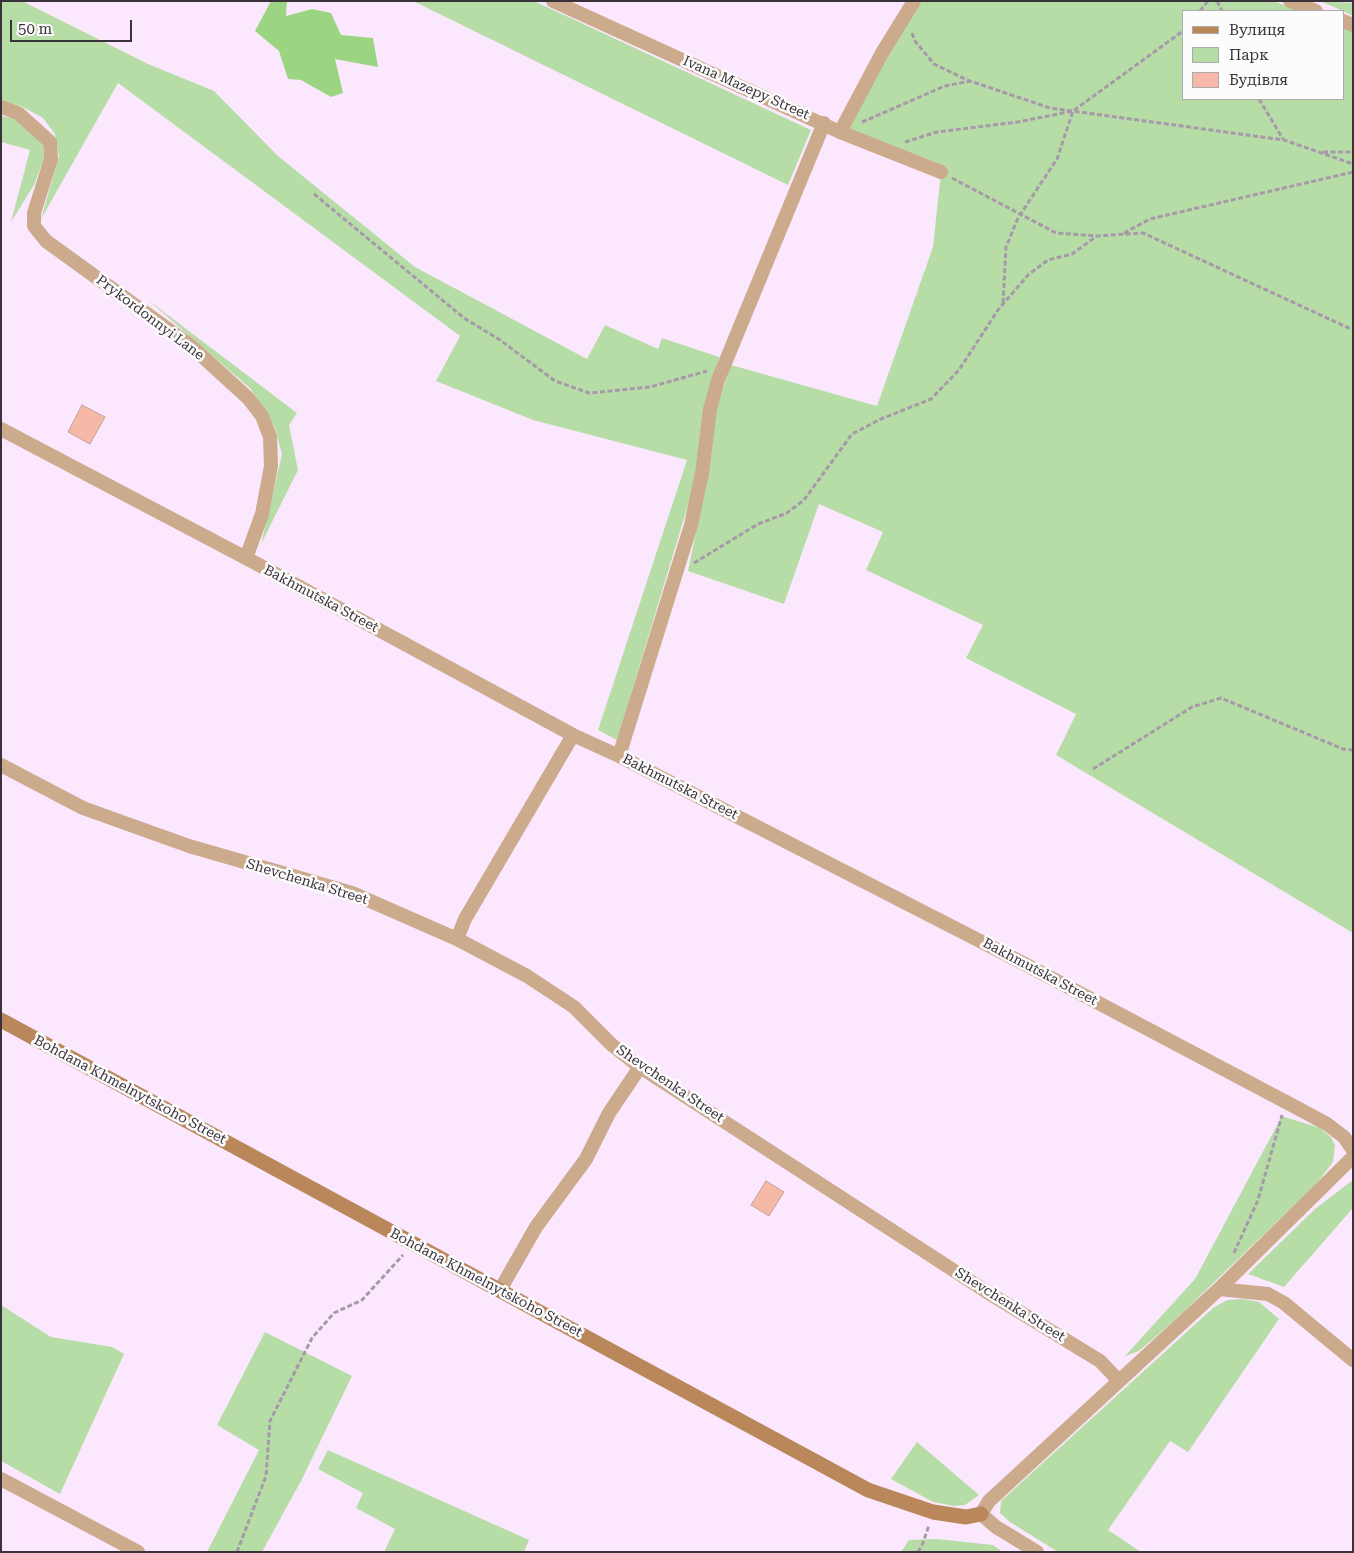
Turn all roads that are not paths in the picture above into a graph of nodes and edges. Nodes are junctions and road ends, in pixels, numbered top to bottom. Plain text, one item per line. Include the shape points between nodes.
1 (554, 1) edge
2 (914, 1) edge
3 (1290, 1) edge
4 (1313, 10) edge
5 (1, 107) edge
6 (824, 123) junction
7 (840, 132) junction
8 (940, 172) road end
9 (1, 429) edge
10 (246, 558) junction
11 (573, 735) junction
12 (619, 756) junction
13 (1, 765) edge
14 (457, 939) junction
15 (1, 1020) edge
16 (640, 1067) junction
17 (1353, 1150) edge
18 (1353, 1156) edge
19 (1219, 1289) junction
20 (500, 1290) junction
21 (1353, 1360) edge
22 (1119, 1381) junction
23 (1, 1479) edge
24 (981, 1514) junction
25 (138, 1552) edge
26 (1037, 1552) edge

1 - 6 street, Ivana Mazepy Street
2 - 7 street
3 - 4 street
5 - 10 street, Prykordonnyi Lane via 18,113 50,142 51,159 34,214 34,226 46,241 190,345 248,398 262,416 270,437 271,466 262,514
6 - 7 street, Ivana Mazepy Street
6 - 12 street via 724,366 710,409 691,525
7 - 8 street, Ivana Mazepy Street
9 - 10 street, Bakhmutska Street
10 - 11 street, Bakhmutska Street
11 - 12 street, Bakhmutska Street
11 - 14 street via 470,911
12 - 17 street, Bakhmutska Street via 1020,961 1327,1124 1344,1136
13 - 14 street, Shevchenka Street via 83,808 189,846 352,893
14 - 16 street, Shevchenka Street via 527,976 574,1007 612,1045
15 - 20 street, Bohdana Khmelnytskoho Street
16 - 20 street via 609,1113 586,1159 536,1227
16 - 22 street, Shevchenka Street via 1100,1361
18 - 19 street
19 - 21 street via 1268,1294 1284,1303
19 - 22 street
20 - 24 street, Bohdana Khmelnytskoho Street via 868,1490 933,1512 966,1517
22 - 24 street via 989,1501
23 - 25 street
24 - 26 street

